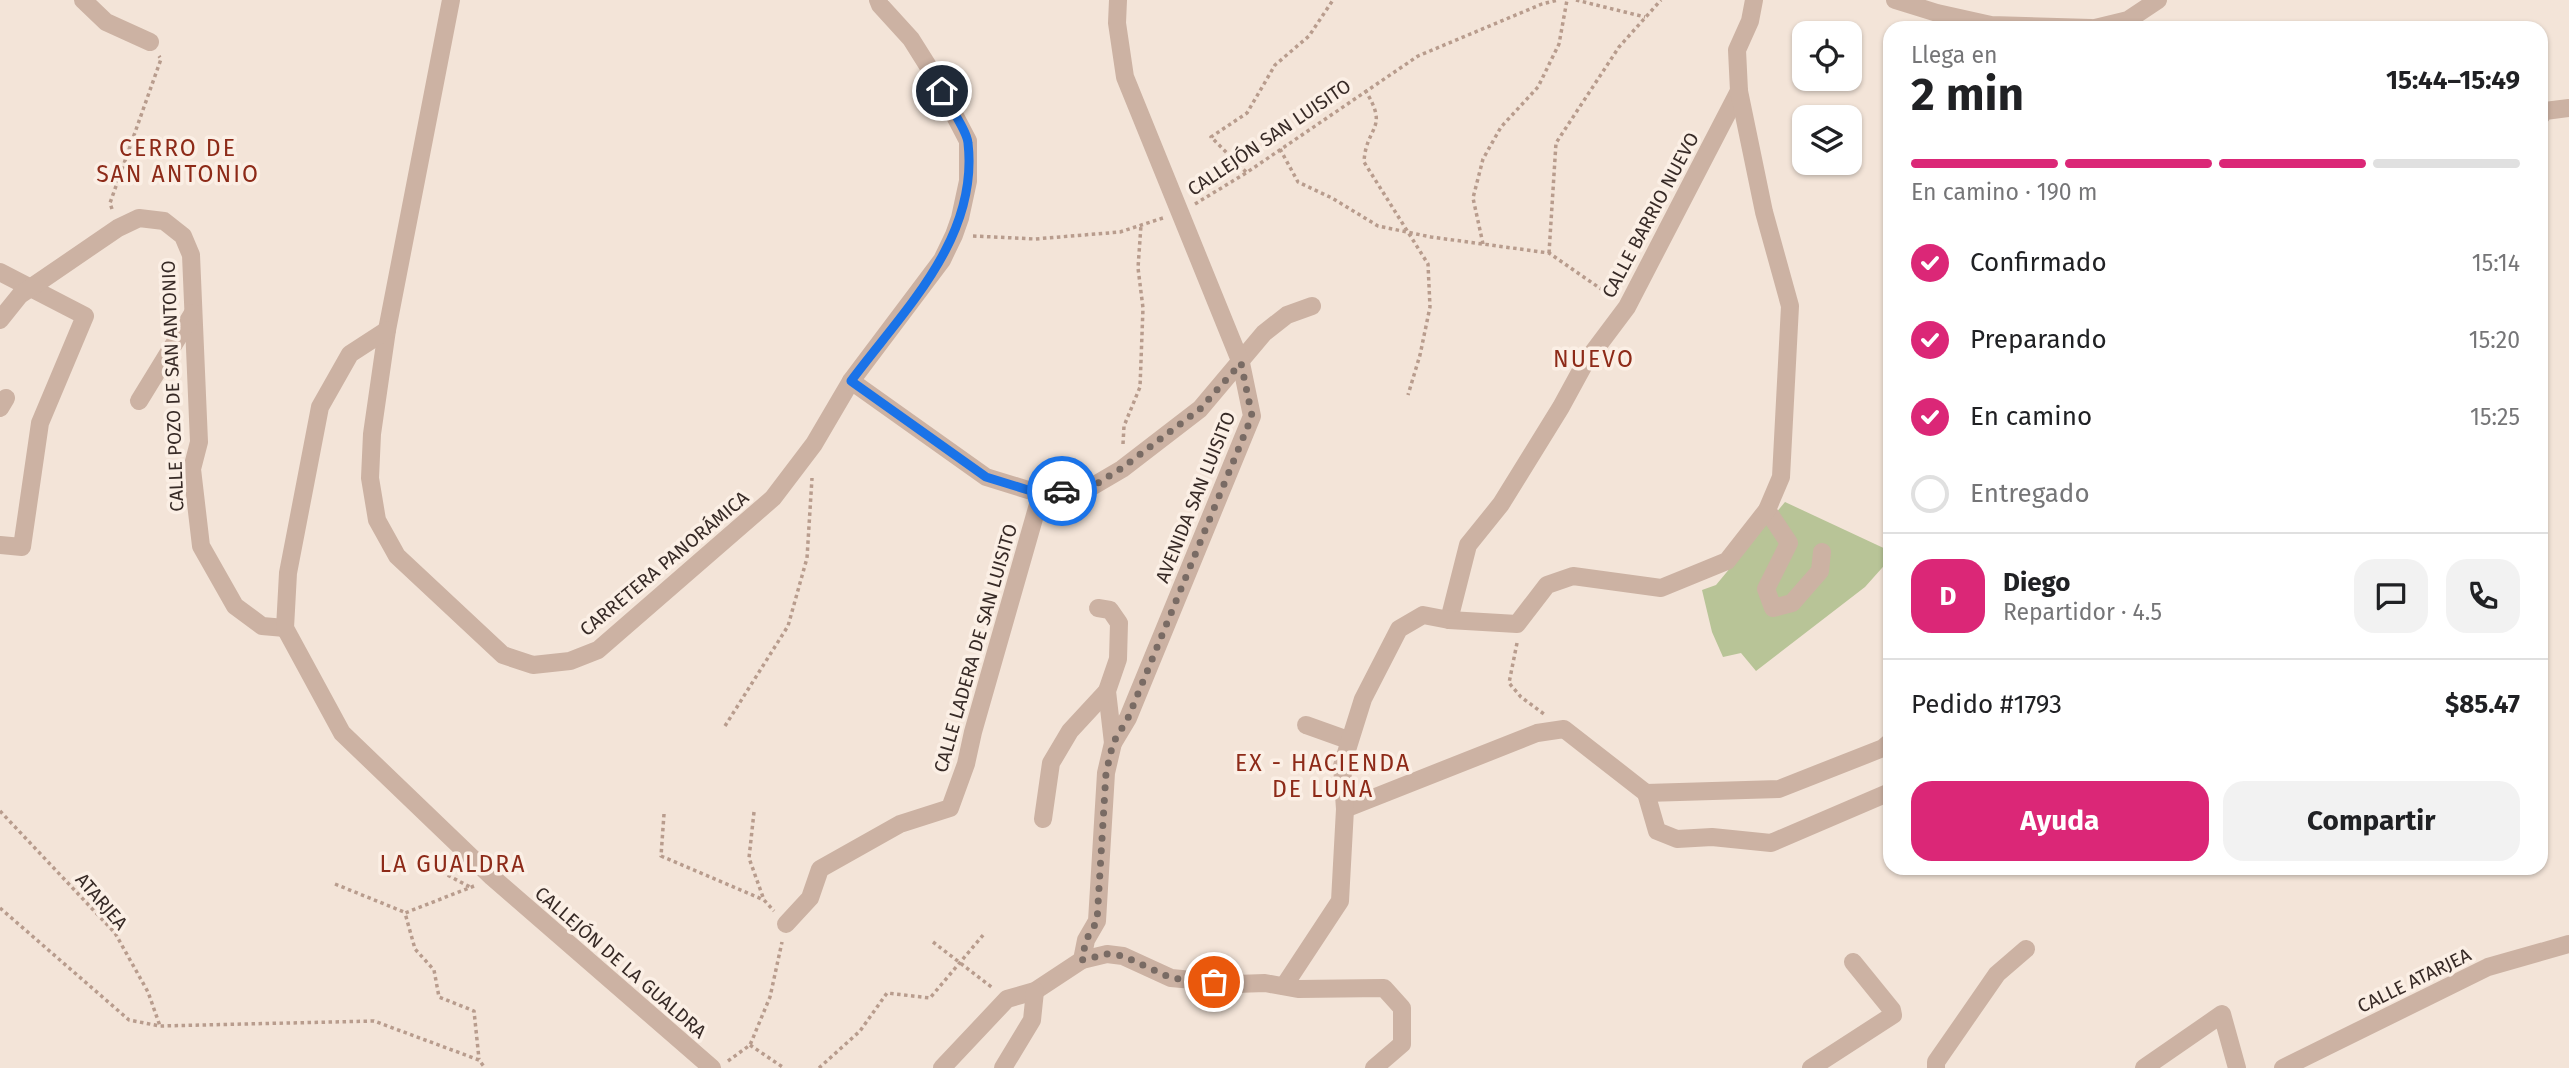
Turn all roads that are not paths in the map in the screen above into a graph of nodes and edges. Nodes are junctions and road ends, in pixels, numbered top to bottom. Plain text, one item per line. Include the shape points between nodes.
1 (83, 0) edge
2 (451, 0) edge
3 (878, 0) edge
4 (1118, 0) edge
5 (1755, 0) edge
6 (1895, 0) edge
7 (2158, 0) edge
8 (1934, 6) edge
9 (1977, 21) edge
10 (2124, 21) edge
11 (150, 42) road end
12 (1740, 91) junction
13 (2569, 108) edge
14 (2548, 111) edge
15 (0, 272) edge
16 (30, 288) junction
17 (1312, 306) dead end
18 (193, 313) junction
19 (0, 320) edge
20 (387, 330) junction
21 (1241, 363) junction
22 (851, 381) junction
23 (139, 401) dead end
24 (1041, 494) junction
25 (1767, 510) junction
26 (0, 545) edge
27 (1822, 552) dead end
28 (1098, 608) dead end
29 (1448, 620) junction
30 (285, 628) junction
31 (1107, 691) junction
32 (1306, 725) dead end
33 (1349, 740) junction
34 (1113, 743) junction
35 (1883, 748) edge
36 (1646, 793) junction
37 (1883, 795) edge
38 (1345, 809) junction
39 (1043, 819) dead end
40 (786, 924) road end
41 (2569, 944) edge
42 (2026, 949) dead end
43 (1082, 960) junction
44 (1853, 962) dead end
45 (1284, 986) junction
46 (1035, 991) junction
47 (712, 1068) edge
48 (942, 1068) edge
49 (1003, 1068) edge
50 (1374, 1068) edge
51 (1811, 1068) edge
52 (1936, 1068) edge
53 (2144, 1068) edge
54 (2237, 1068) edge
55 (2283, 1068) edge

1 - 11 street via 106,22
2 - 20 street, CARRETERA PANORÁMICA
3 - 22 street, CARRETERA PANORÁMICA via 918,51 968,141 968,181 960,218 942,260
4 - 21 street, AVENIDA SAN LUISITO via 1125,78
5 - 12 street via 1737,50
6 - 8 street
7 - 10 street
8 - 9 street
12 - 25 street via 1764,212 1790,306 1781,477
12 - 29 street, CALLE BARRIO NUEVO via 1627,307 1585,363 1501,504 1468,545
13 - 14 street
15 - 16 street
16 - 18 street, CALLE POZO DE SAN ANTONIO via 118,228 139,218 164,221 183,236 191,255
16 - 19 street, CALLE POZO DE SAN ANTONIO
16 - 26 street via 85,316 40,423 22,547
17 - 21 street via 1287,315 1264,333
18 - 23 street
18 - 30 street, CALLE POZO DE SAN ANTONIO via 199,442 192,469 201,547 235,606 262,626
20 - 22 street, CARRETERA PANORÁMICA via 372,434 370,478 377,520 397,556 503,655 533,665 570,661 598,650 773,498 814,444
20 - 30 street via 351,354 320,407 288,573
21 - 24 street via 1200,409 1122,468 1093,486
21 - 34 street, AVENIDA SAN LUISITO via 1252,416 1128,718
22 - 24 street via 986,477
24 - 40 street, CALLE LADERA DE SAN LUISITO via 950,808 900,824 820,869 810,898
25 - 27 street via 1789,543 1766,589 1773,608 1792,603 1820,571
25 - 29 street via 1727,561 1661,588 1573,576 1547,585 1517,624
28 - 31 street via 1110,610 1119,623 1118,659
29 - 33 street via 1423,615 1398,629 1363,699
30 - 47 street, CALLEJÓN DE LA GUALDRA via 342,733 492,877
31 - 34 street
31 - 39 street via 1070,731 1051,763
32 - 33 street
33 - 38 street via 1342,766
34 - 43 street, AVENIDA SAN LUISITO via 1106,773 1097,921
35 - 36 street via 1779,789
36 - 37 street via 1657,831 1676,839 1712,837 1771,843
36 - 38 street via 1564,729 1537,733
38 - 45 street via 1340,901
41 - 55 street, CALLE ATARJEA via 2487,967
42 - 52 street via 1997,974
43 - 45 street via 1107,954 1123,956 1171,978
43 - 46 street
44 - 51 street via 1893,1015
45 - 50 street via 1384,988 1402,1008 1402,1044
46 - 48 street via 1007,999
46 - 49 street via 1032,1020
53 - 54 street via 2222,1014

